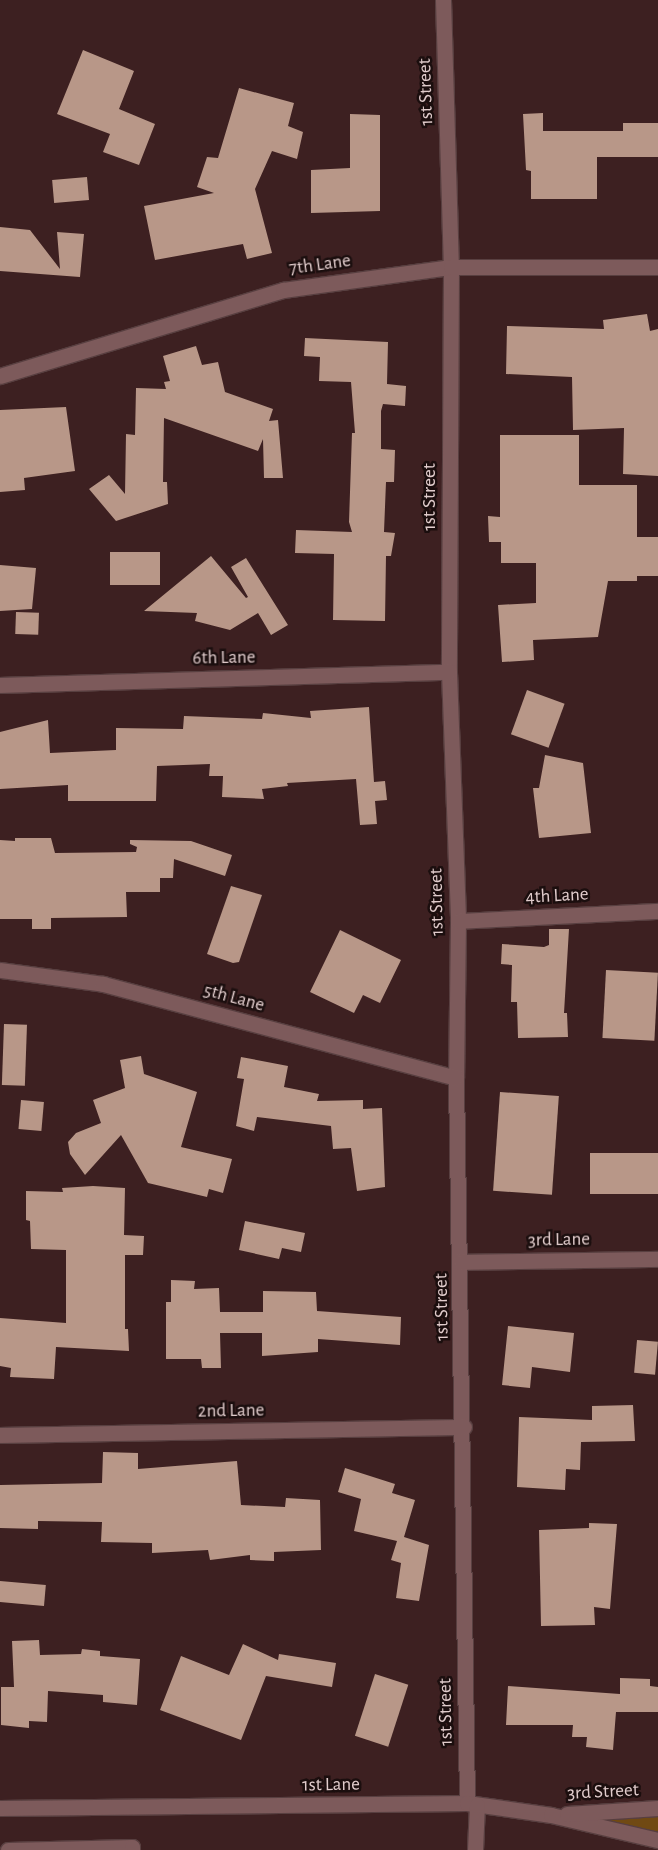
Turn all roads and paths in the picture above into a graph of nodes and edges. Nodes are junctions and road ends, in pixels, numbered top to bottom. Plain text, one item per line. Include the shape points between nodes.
1 (443, 0) edge
2 (451, 267) junction
3 (658, 267) edge
4 (0, 376) edge
5 (449, 672) junction
6 (0, 685) edge
7 (658, 911) edge
8 (458, 921) junction
9 (0, 970) edge
10 (456, 1078) junction
11 (658, 1259) edge
12 (461, 1262) junction
13 (464, 1427) junction
14 (0, 1436) edge
15 (472, 1804) junction
16 (0, 1808) edge
17 (658, 1808) edge
18 (551, 1815) junction
19 (658, 1840) edge
20 (8, 1850) edge
21 (132, 1850) edge
22 (475, 1850) edge

1 - 2 street, 1st Street
2 - 3 street, 7th Lane
2 - 4 street, 7th Lane via 283,290
2 - 5 street, 1st Street
5 - 6 street, 6th Lane
5 - 8 street, 1st Street
7 - 8 street, 4th Lane
8 - 10 street, 1st Street
9 - 10 street, 5th Lane via 103,984
10 - 12 street, 1st Street
11 - 12 street, 3rd Lane
12 - 13 street, 1st Street
13 - 14 street, 2nd Lane
13 - 15 street, 1st Street
15 - 16 street, 1st Lane
15 - 18 street, 1st Lane
15 - 22 street, 1st Street
17 - 18 street, 3rd Street
18 - 19 street, 1st Lane
20 - 21 street

